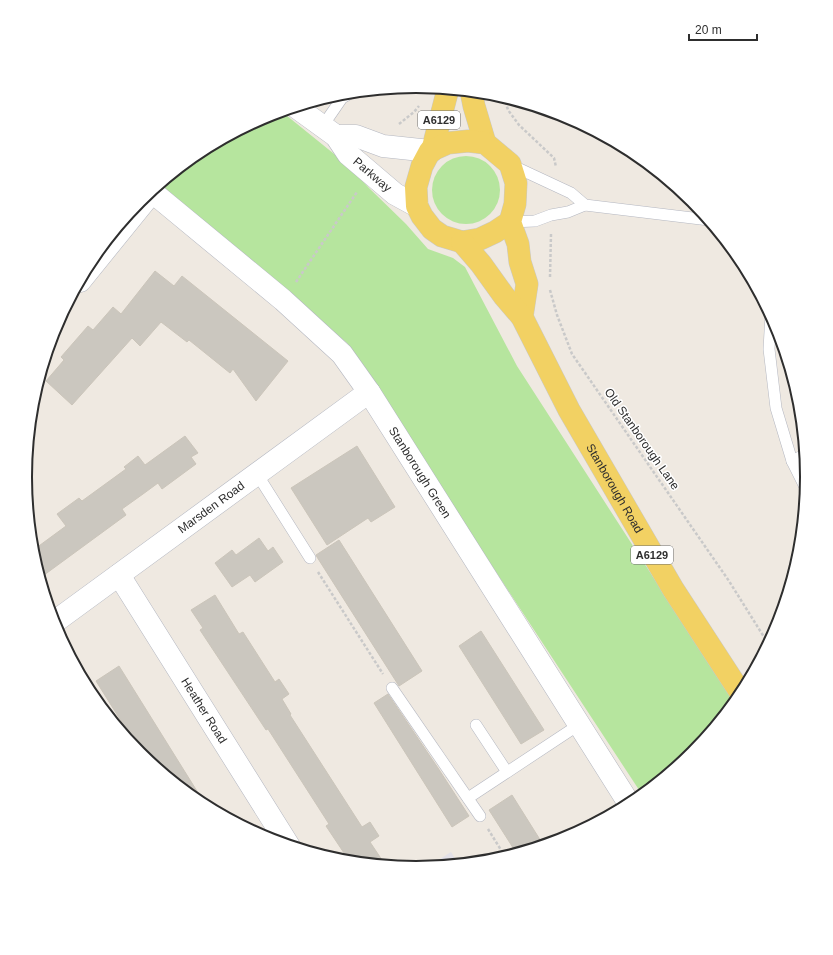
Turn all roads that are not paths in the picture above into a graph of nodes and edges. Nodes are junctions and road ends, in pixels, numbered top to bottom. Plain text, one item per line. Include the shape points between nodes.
1 (447, 94) edge
2 (472, 97) edge
3 (341, 100) edge
4 (301, 111) edge
5 (329, 131) junction
6 (485, 143) junction
7 (431, 151) junction
8 (510, 164) junction
9 (156, 195) edge
10 (585, 204) junction
11 (417, 206) junction
12 (701, 219) edge
13 (510, 222) junction
14 (462, 242) junction
15 (522, 317) junction
16 (770, 326) edge
17 (370, 392) junction
18 (800, 457) edge
19 (792, 461) junction
20 (257, 474) junction
21 (801, 479) edge
22 (310, 558) road end
23 (119, 575) junction
24 (59, 619) edge
25 (392, 688) road end
26 (738, 688) edge
27 (580, 724) junction
28 (476, 725) dead end
29 (507, 772) junction
30 (468, 798) junction
31 (626, 799) edge
32 (480, 816) road end
33 (286, 839) edge

1 - 7 main road, A6129
2 - 6 main road, A6129
3 - 5 lane
4 - 5 street, Parkway
5 - 7 street, Parkway via 356,136 383,146
5 - 11 street, Parkway via 348,154 395,194
6 - 7 main road via 448,143
6 - 8 main road
7 - 11 main road via 422,166 416,187
8 - 10 lane via 572,193
8 - 13 main road via 516,183
9 - 17 street, Stanborough Green via 283,300 342,354
10 - 12 lane
10 - 13 lane via 568,212 535,221
11 - 14 main road via 432,229 442,236
13 - 14 main road via 480,239
13 - 15 main road via 527,284
14 - 15 main road, Stanborough Road / A6129
15 - 26 main road, Stanborough Road / A6129 via 569,410 672,589
16 - 19 lane via 769,348 776,408
17 - 20 street, Marsden Road
17 - 27 street, Stanborough Green
18 - 19 lane
19 - 21 lane
20 - 22 lane
20 - 23 street, Marsden Road
23 - 24 street, Marsden Road
23 - 33 street, Heather Road
25 - 30 lane
27 - 29 lane
27 - 31 street, Stanborough Green
28 - 29 lane
29 - 30 lane
30 - 32 lane

